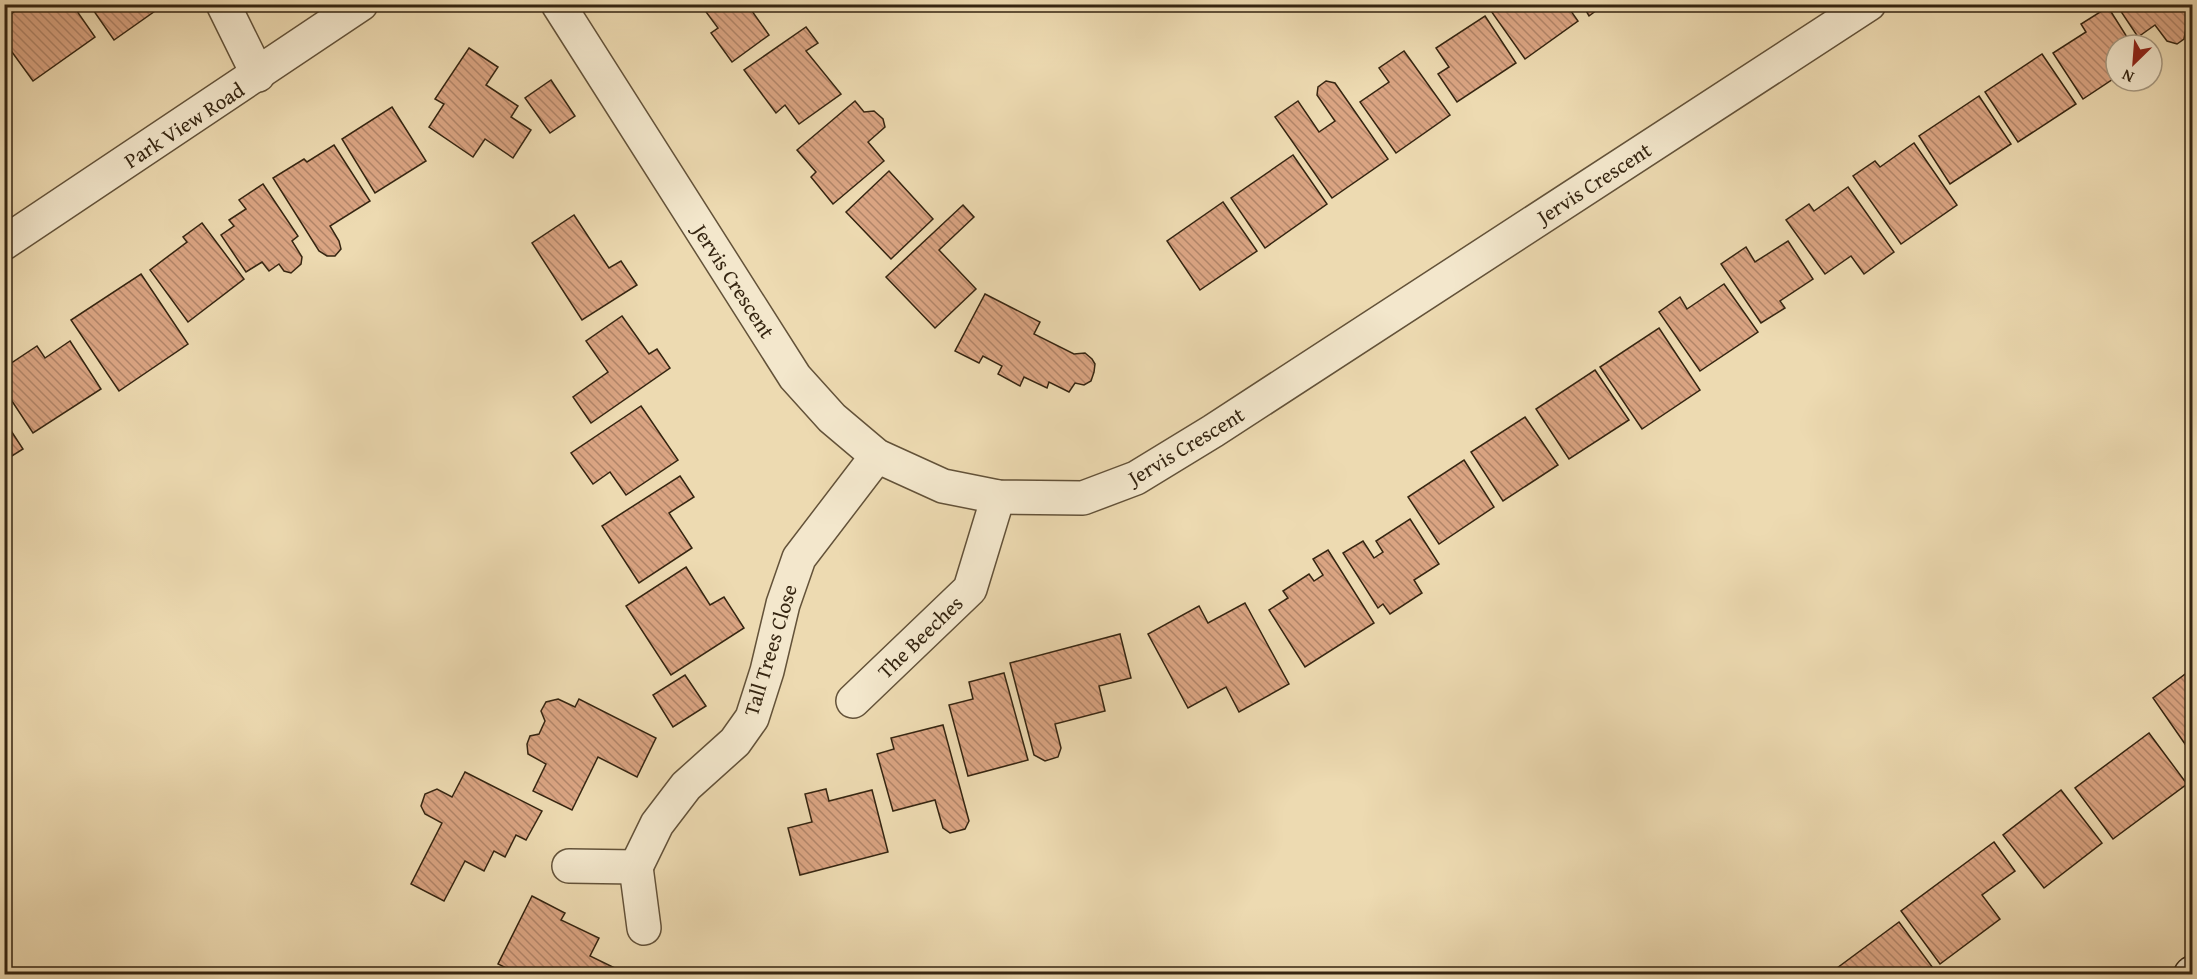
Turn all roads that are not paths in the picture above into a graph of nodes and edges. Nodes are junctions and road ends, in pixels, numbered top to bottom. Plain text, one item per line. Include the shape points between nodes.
1 (223, 4) edge
2 (362, 4) edge
3 (558, 4) edge
4 (1869, 4) edge
5 (258, 75) junction
6 (4, 243) edge
7 (877, 456) junction
8 (998, 497) junction
9 (853, 701) dead end
10 (570, 866) dead end
11 (636, 867) junction
12 (644, 928) dead end

1 - 5 street
2 - 5 street, Park View Road
3 - 7 street, Jervis Crescent via 795,377 832,418
4 - 8 street, Jervis Crescent via 1136,478 1083,498
5 - 6 street, Park View Road
7 - 8 street, Jervis Crescent via 943,486
7 - 11 street, Tall Trees Close via 800,558 783,604 752,718 735,742 686,786 657,824
8 - 9 street, The Beeches via 970,589
10 - 11 street
11 - 12 street

